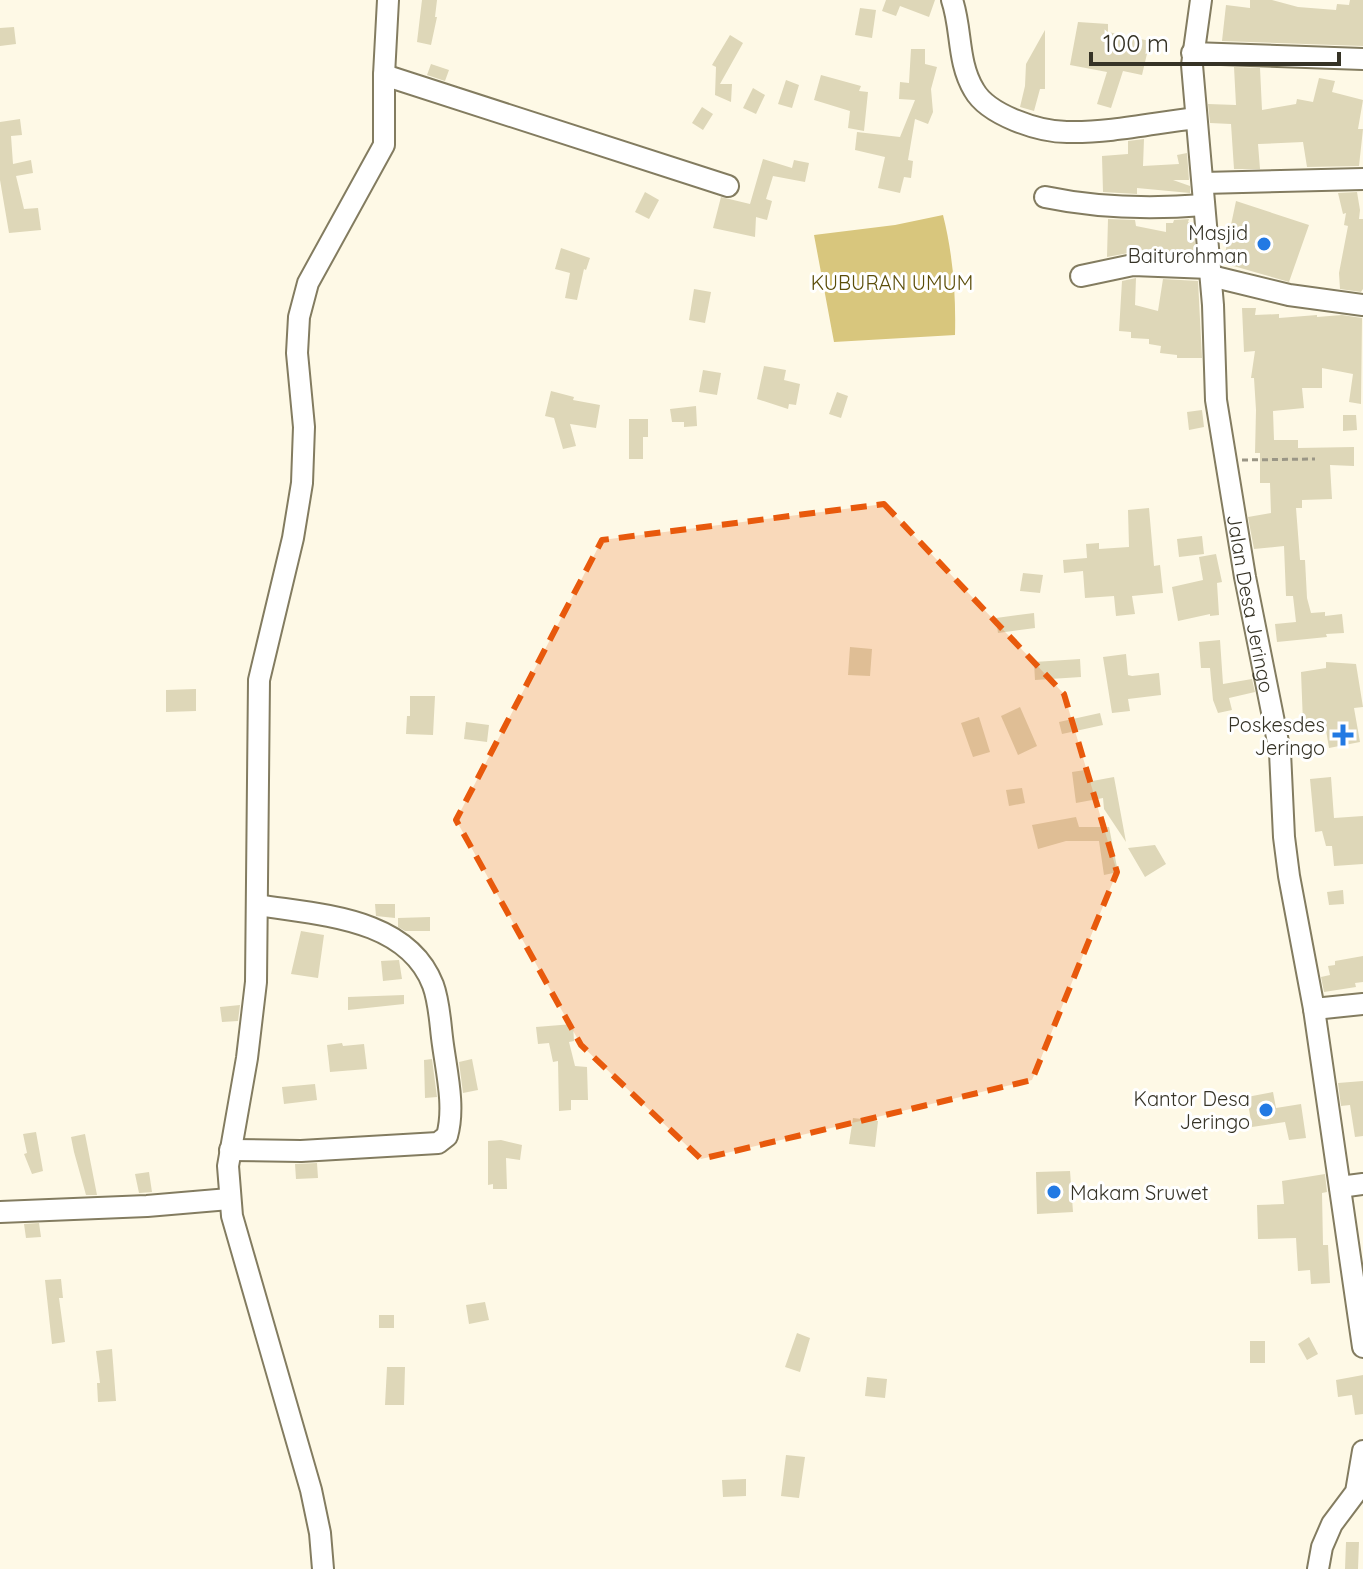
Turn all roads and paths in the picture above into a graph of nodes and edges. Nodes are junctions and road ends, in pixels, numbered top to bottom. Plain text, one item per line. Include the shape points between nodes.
1 (388, 0) edge
2 (952, 0) edge
3 (1201, 0) edge
4 (1192, 53) junction
5 (1363, 59) edge
6 (384, 75) junction
7 (1196, 118) junction
8 (1363, 179) edge
9 (1203, 183) junction
10 (728, 186) dead end
11 (1045, 197) dead end
12 (1204, 205) junction
13 (1211, 272) junction
14 (1081, 276) dead end
15 (1363, 305) edge
16 (1315, 459) dead end
17 (1227, 460) junction
18 (258, 905) junction
19 (1363, 1004) edge
20 (1314, 1009) junction
21 (230, 1150) junction
22 (1363, 1184) edge
23 (1340, 1187) junction
24 (229, 1199) junction
25 (0, 1212) edge
26 (1355, 1231) edge
27 (1363, 1347) edge
28 (1363, 1451) edge
29 (323, 1569) edge
30 (1318, 1569) edge

1 - 6 street
2 - 7 street via 973,89 997,112 1064,133
3 - 4 street, Jalan Desa Jeringo
4 - 5 street
4 - 7 street, Jalan Desa Jeringo
6 - 10 street
6 - 18 street via 384,145 308,283 299,317 302,483 257,693
7 - 9 street, Jalan Desa Jeringo
8 - 9 street
9 - 12 street, Jalan Desa Jeringo
11 - 12 street via 1096,205
12 - 13 street, Jalan Desa Jeringo
13 - 14 street via 1133,265
13 - 15 street via 1289,295
13 - 17 street, Jalan Desa Jeringo via 1216,400
16 - 17 path
17 - 20 street, Jalan Desa Jeringo via 1280,752 1285,850
18 - 21 street via 252,1020
18 - 21 street via 357,922 415,957 437,1002 449,1129 438,1143
19 - 20 street
20 - 23 street, Jalan Desa Jeringo
21 - 24 street
22 - 23 street
23 - 26 street, Jalan Desa Jeringo
24 - 25 street
24 - 29 street via 314,1500
26 - 27 street, Jalan Desa Jeringo
28 - 30 street via 1356,1492 1332,1524

